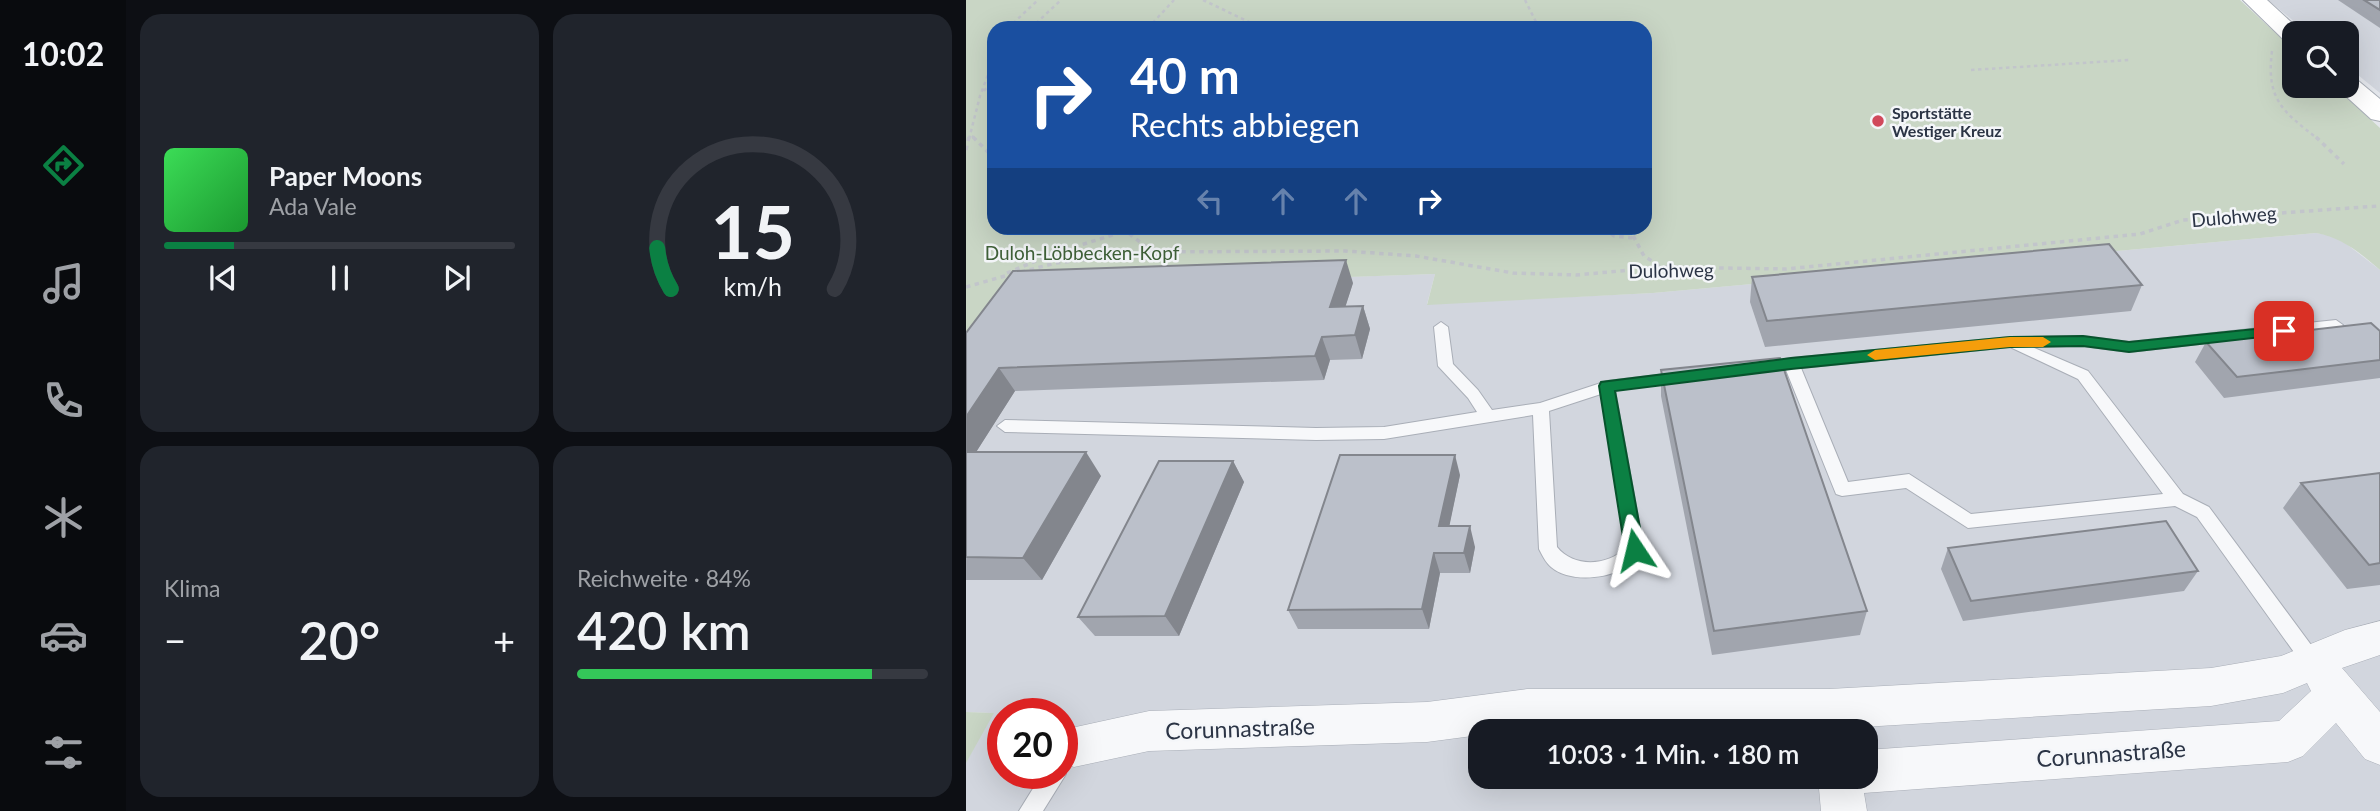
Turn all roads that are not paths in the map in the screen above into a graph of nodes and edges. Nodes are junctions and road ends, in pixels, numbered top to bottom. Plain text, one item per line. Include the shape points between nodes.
1 (2254, 0) edge
2 (2282, 34) edge
3 (2359, 95) edge
4 (2380, 113) edge
5 (2336, 325) edge
6 (1441, 327) dead end
7 (2010, 342) junction
8 (1791, 363) junction
9 (1751, 368) edge
10 (1699, 375) edge
11 (1606, 386) junction
12 (1541, 408) junction
13 (1488, 417) junction
14 (1005, 426) dead end
15 (2177, 499) junction
16 (2380, 638) edge
17 (2325, 678) junction
18 (1803, 719) edge
19 (1843, 719) edge
20 (1427, 722) junction
21 (1468, 733) edge
22 (2380, 744) edge
23 (1078, 756) edge
24 (1878, 771) edge
25 (1045, 789) edge
26 (1841, 789) edge
27 (1030, 811) edge
28 (1844, 811) edge

1 - 2 main road
3 - 4 main road
5 - 7 lane via 2129,347 2083,341
6 - 13 lane via 1446,366
7 - 8 lane
7 - 15 lane via 2083,376
8 - 9 lane
8 - 15 lane via 1842,489 1909,481 1968,521
10 - 11 lane
11 - 12 lane
11 - 12 lane via 1635,550 1623,562 1579,569 1559,564 1548,549
12 - 13 lane
13 - 14 lane via 1384,433
15 - 17 lane via 2203,512
16 - 17 street, Corunnastraße via 2345,648
17 - 19 street, Corunnastraße via 2283,674 2211,687
17 - 22 street
17 - 24 street, Corunnastraße via 2288,741
18 - 20 street, Corunnastraße via 1527,709
20 - 21 street, Corunnastraße
20 - 23 street, Corunnastraße via 1149,731
25 - 27 lane, Corunnastraße
26 - 28 street

